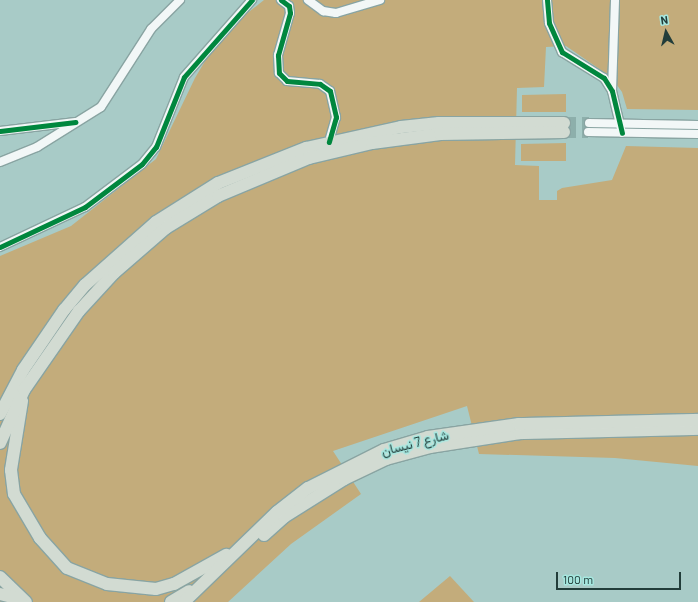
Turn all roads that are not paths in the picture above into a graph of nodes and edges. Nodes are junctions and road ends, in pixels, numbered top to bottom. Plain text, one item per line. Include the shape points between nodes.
1 (180, 0) edge
2 (252, 0) edge
3 (281, 0) edge
4 (308, 0) edge
5 (380, 0) edge
6 (547, 0) edge
7 (615, 0) edge
8 (612, 91) junction
9 (75, 122) junction
10 (618, 124) junction
11 (698, 124) edge
12 (0, 131) edge
13 (622, 132) junction
14 (698, 134) edge
15 (329, 142) junction
16 (0, 162) edge
17 (0, 247) edge
18 (24, 390) junction
19 (0, 414) edge
20 (698, 420) edge
21 (698, 429) edge
22 (0, 443) edge
23 (239, 548) junction
24 (0, 577) edge
25 (205, 581) junction
26 (0, 594) edge
27 (27, 602) edge
28 (171, 602) edge
29 (184, 602) edge
30 (194, 602) edge

1 - 9 street via 151,29 108,99 89,115
2 - 17 street via 184,77 156,147 142,164 78,210
3 - 15 street via 289,6 290,13 278,54 279,73 287,81 320,84 330,91 336,117
4 - 5 street via 322,11 336,13
6 - 8 street via 549,23 562,52 604,78
7 - 8 street
8 - 10 street
9 - 12 street
9 - 16 street via 30,151
10 - 11 street
10 - 13 street
10 - 13 street via 588,128
13 - 14 street
15 - 18 main road via 401,127 439,123 564,127 440,134 372,142 309,158 218,196 166,228 114,273 74,317
15 - 19 main road via 255,166 218,183 156,222 85,285 64,310 23,370
18 - 22 main road
18 - 23 main road via 11,470 14,494 40,538 67,568 107,584 156,589 174,584
20 - 23 main road, شارع 7 نيسان via 519,424 428,437 357,461 308,488 277,512
21 - 30 main road, شارع 7 نيسان via 520,433 430,446 386,459 338,482 284,517
23 - 25 main road, شارع 7 نيسان
24 - 27 main road
25 - 28 main road
25 - 29 main road, شارع 7 نيسان
26 - 27 main road

